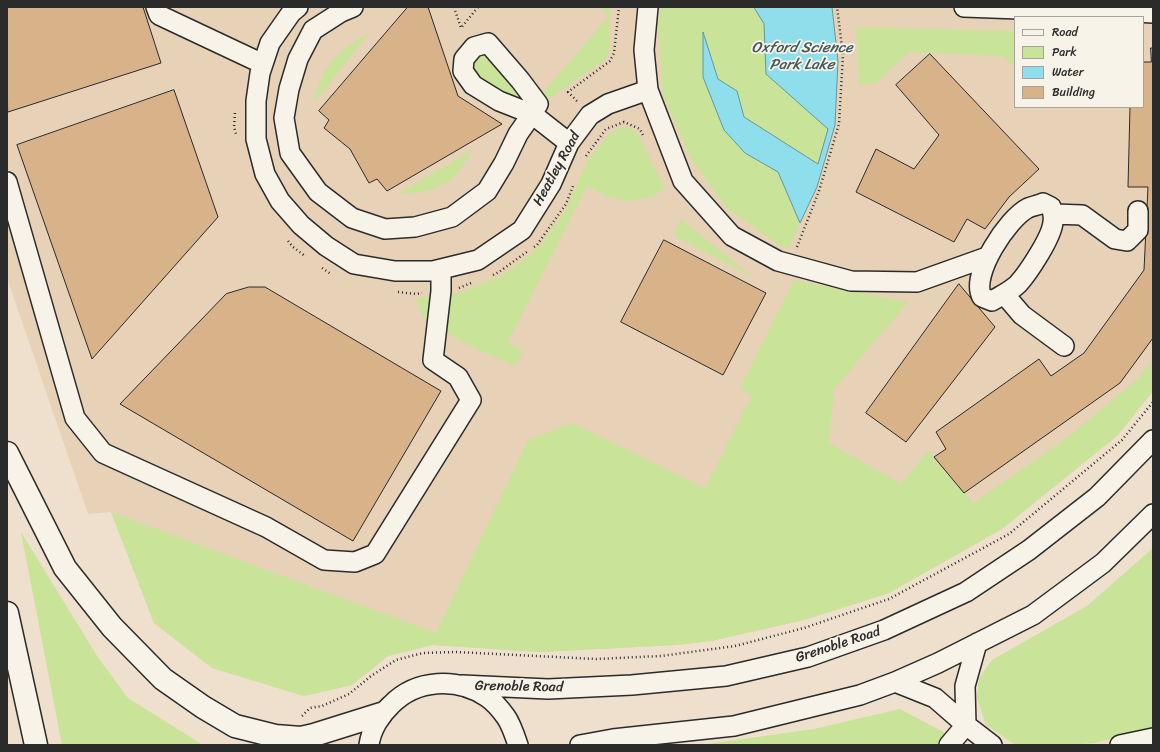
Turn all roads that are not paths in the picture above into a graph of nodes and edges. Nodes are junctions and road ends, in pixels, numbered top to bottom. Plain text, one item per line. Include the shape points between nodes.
1 (156, 7) edge
2 (298, 7) edge
3 (353, 7) edge
4 (648, 7) edge
5 (964, 7) edge
6 (1019, 8) edge
7 (1116, 9) edge
8 (1153, 13) edge
9 (263, 64) junction
10 (648, 90) junction
11 (569, 142) junction
12 (7, 182) edge
13 (1138, 211) dead end
14 (1054, 214) junction
15 (987, 257) junction
16 (441, 269) junction
17 (1004, 294) junction
18 (1064, 346) dead end
19 (1153, 440) edge
20 (7, 453) edge
21 (1153, 514) edge
22 (7, 613) edge
23 (977, 643) junction
24 (895, 682) junction
25 (462, 685) junction
26 (382, 714) junction
27 (966, 725) junction
28 (1153, 738) edge
29 (36, 745) edge
30 (370, 745) edge
31 (518, 745) edge
32 (580, 745) edge
33 (949, 745) edge
34 (992, 745) edge
35 (1120, 745) edge

1 - 9 street via 159,15
2 - 9 street, Heatley Road via 270,43
3 - 11 street via 313,30 298,59 284,118 290,153 318,192 352,218 385,229 415,227 452,217 487,191 532,114
4 - 10 street via 644,50
5 - 6 street
6 - 7 street
7 - 8 street
9 - 16 street, Heatley Road via 256,101 256,139 265,174 280,201 301,225 326,246 354,264 395,271
10 - 11 street, Heatley Road via 608,104 590,115
10 - 15 street via 683,181 732,236 778,261 851,281 916,282
11 - 16 street, Heatley Road via 551,184 522,230 478,260
12 - 16 street via 75,418 103,453 266,527 324,560 355,562 375,554 471,400 458,377 433,360
13 - 14 street via 1138,230 1127,241 1115,239 1082,215
14 - 15 street via 1051,207 1043,203 1028,208 1006,228
14 - 17 street via 1050,233 1037,257 1017,284
15 - 17 street via 979,280 979,293 982,298 992,301
17 - 18 street via 1022,315
19 - 25 street, Grenoble Road via 1097,497 1029,550 966,592 877,632 808,657 726,676 632,685 548,689
20 - 26 main road via 65,568 112,627 163,679 203,707 235,726 275,736 301,738
21 - 23 street via 1103,563 1033,615
22 - 29 main road
23 - 24 street
23 - 27 street via 965,686
24 - 27 street via 934,698
24 - 32 street via 860,695 734,726 612,739
25 - 26 street, Grenoble Road via 439,683 417,687 397,698
25 - 31 street via 488,697 507,718
26 - 30 street, Grenoble Road via 370,738
27 - 33 street
27 - 34 street
28 - 35 street

